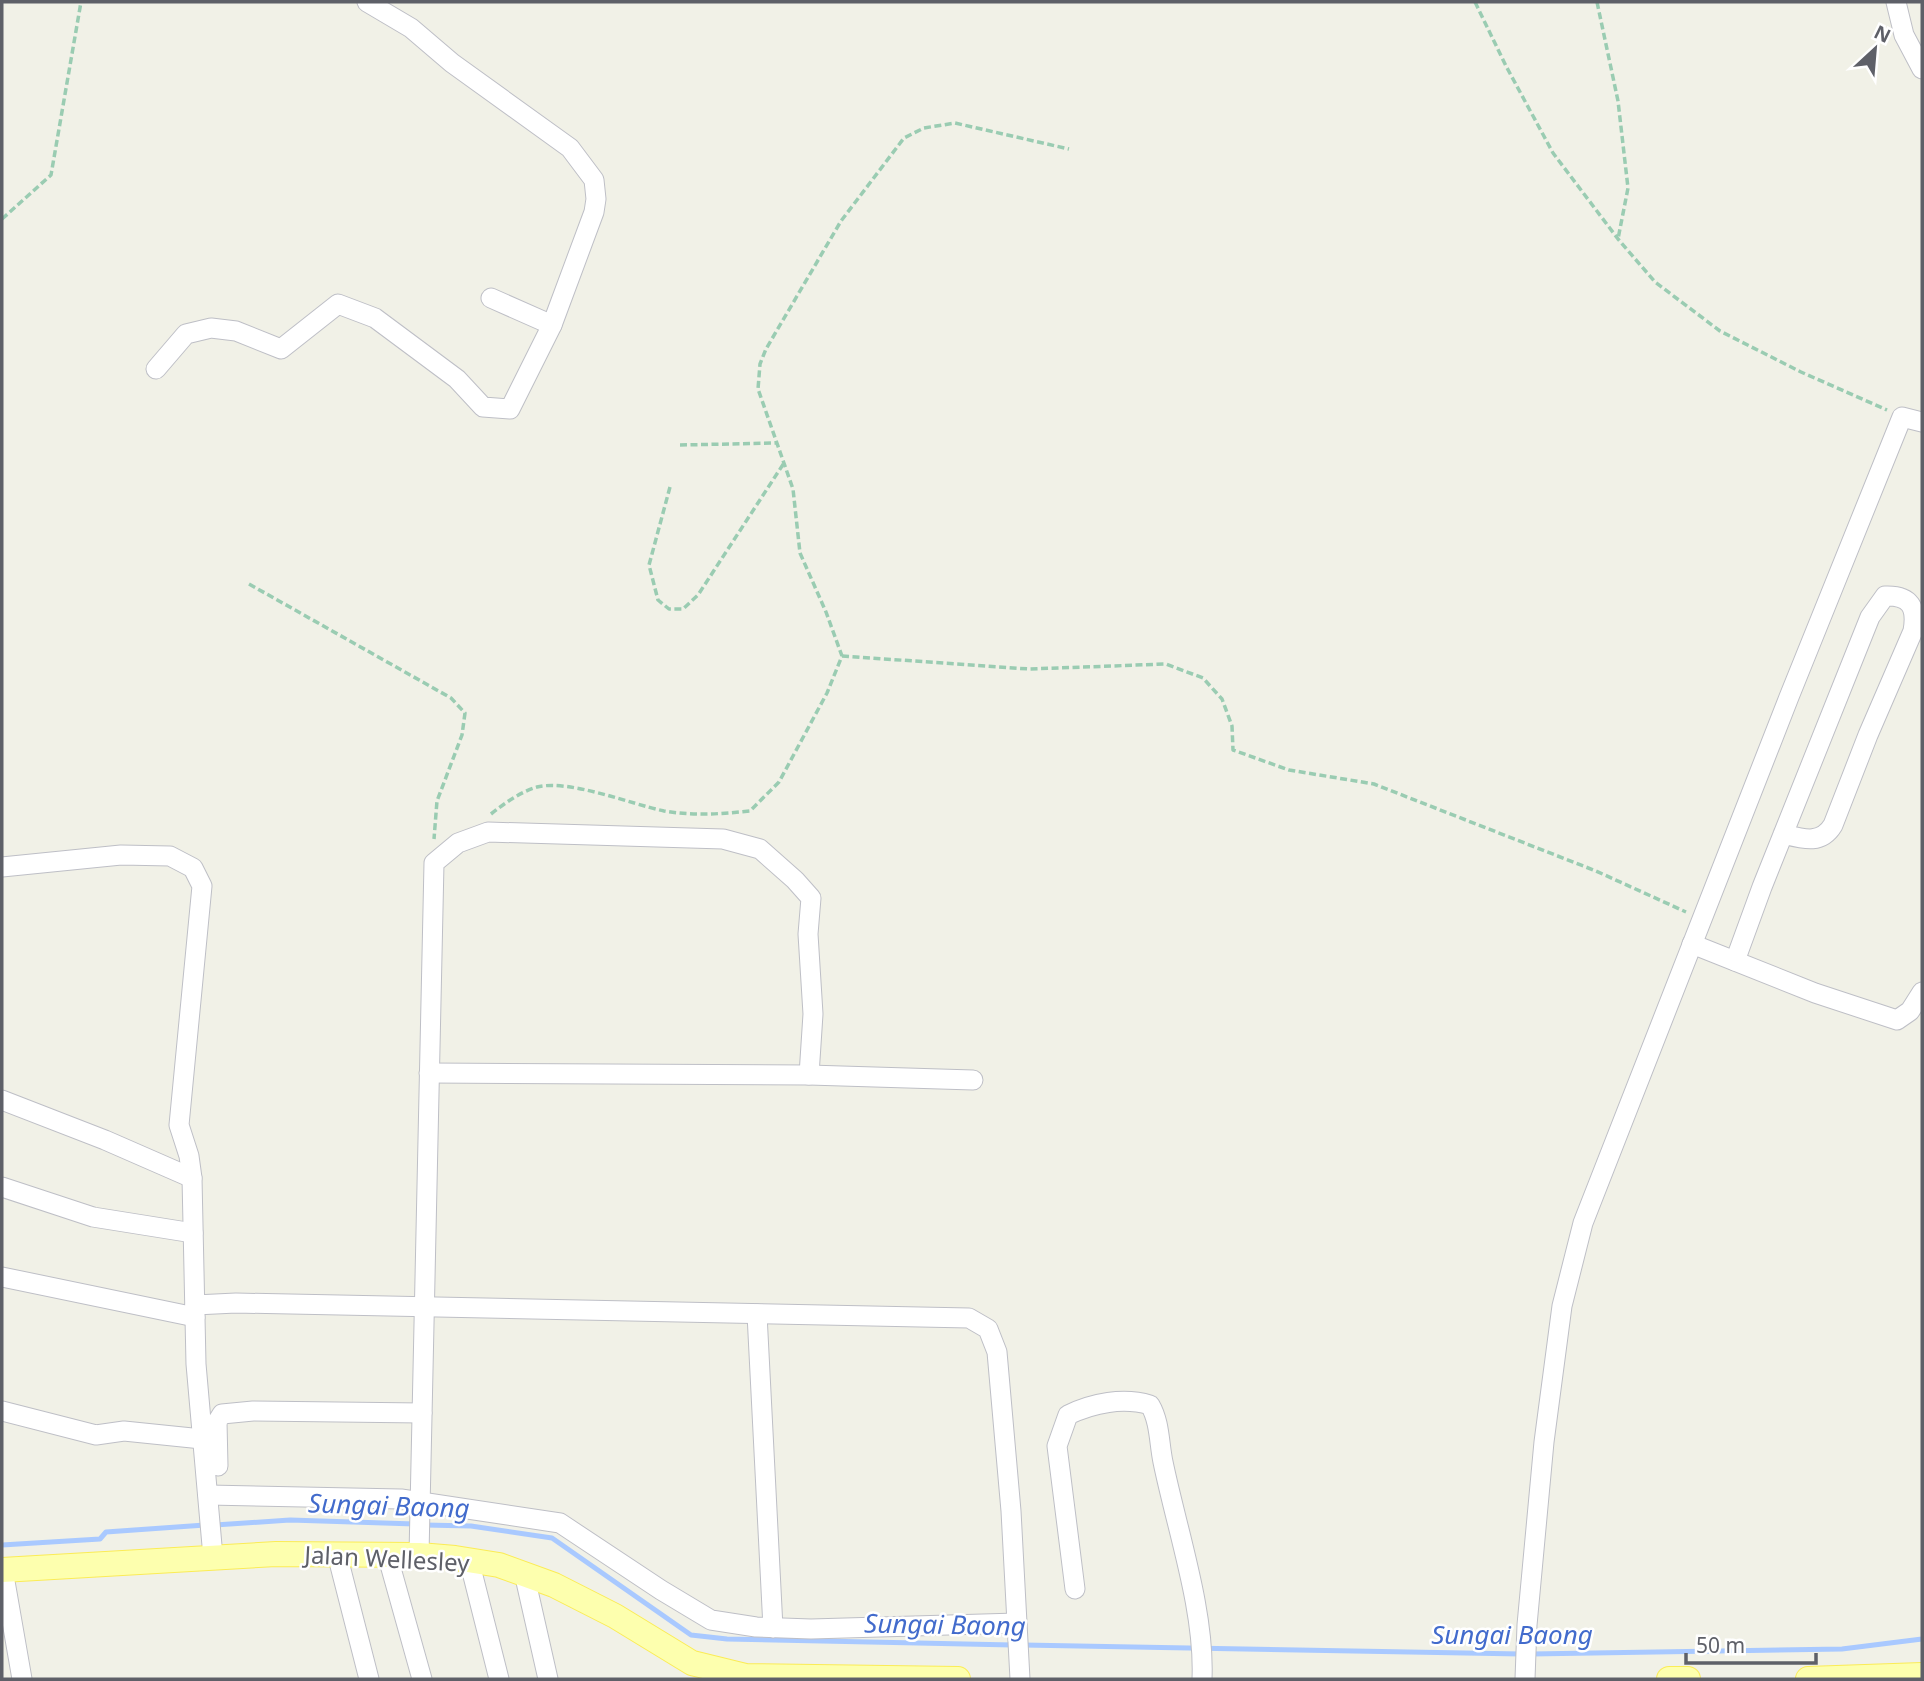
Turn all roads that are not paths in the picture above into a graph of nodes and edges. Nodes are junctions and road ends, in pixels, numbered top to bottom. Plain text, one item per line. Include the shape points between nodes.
1 (367, 2) edge
2 (1896, 2) edge
3 (1922, 69) edge
4 (491, 298) dead end
5 (552, 325) junction
6 (156, 369) dead end
7 (1922, 422) edge
8 (1783, 834) junction
9 (2, 867) edge
10 (1692, 944) junction
11 (1735, 961) junction
12 (1922, 992) edge
13 (429, 1073) junction
14 (809, 1076) junction
15 (973, 1080) dead end
16 (2, 1100) edge
17 (192, 1178) junction
18 (2, 1187) edge
19 (193, 1233) junction
20 (2, 1277) edge
21 (425, 1307) junction
22 (195, 1311) junction
23 (757, 1314) junction
24 (2, 1411) edge
25 (422, 1413) junction
26 (202, 1439) junction
27 (213, 1501) junction
28 (420, 1507) junction
29 (419, 1545) junction
30 (212, 1547) junction
31 (337, 1554) junction
32 (387, 1554) junction
33 (469, 1560) junction
34 (2, 1570) edge
35 (524, 1573) junction
36 (1075, 1589) dead end
37 (5, 1604) edge
38 (773, 1628) junction
39 (1017, 1628) junction
40 (8, 1641) edge
41 (1203, 1662) edge
42 (1525, 1672) edge
43 (1922, 1675) edge
44 (22, 1679) edge
45 (369, 1679) edge
46 (422, 1679) edge
47 (499, 1679) edge
48 (548, 1679) edge
49 (958, 1679) edge
50 (1020, 1679) edge
51 (1669, 1679) edge
52 (1688, 1679) edge
53 (1808, 1679) edge

1 - 5 street via 411,29 562,142 594,180 594,212
2 - 3 street via 1904,35
4 - 5 street
5 - 6 street via 510,409 483,407 457,379 375,318 338,304 281,349 236,331 211,328 186,334
7 - 10 street via 1902,416
8 - 8 street via 1875,607 1885,596 1905,600 1915,612 1913,631 1833,825 1818,839
8 - 11 street
9 - 17 street via 121,855 170,856 193,869 202,886 179,1125
10 - 11 street
10 - 42 street via 1583,1223 1562,1306 1544,1442
11 - 12 street via 1897,1020 1910,1011
13 - 14 street
13 - 14 street via 434,863 458,843 488,832 723,839 760,849 811,898
13 - 21 street
14 - 15 street
16 - 17 street
17 - 19 street
18 - 19 street via 93,1217
19 - 22 street
20 - 22 street
21 - 22 street via 236,1303
21 - 23 street
21 - 25 street
22 - 26 street
23 - 38 street
23 - 39 street via 969,1318 988,1329 997,1352
24 - 26 street via 96,1435 124,1431
25 - 27 street via 222,1414 217,1422
25 - 28 street
26 - 27 street
27 - 28 street
27 - 30 street
28 - 29 street
28 - 38 street via 560,1523 712,1620
29 - 32 main road, Jalan Wellesley
29 - 33 main road, Jalan Wellesley
30 - 31 main road, Jalan Wellesley
30 - 34 main road, Jalan Wellesley
31 - 32 main road, Jalan Wellesley
31 - 45 street
32 - 46 street
33 - 35 main road, Jalan Wellesley
33 - 47 street
34 - 37 street
35 - 48 street
35 - 49 main road, Jalan Wellesley via 615,1616 692,1663 745,1676
36 - 41 street via 1057,1446 1068,1415 1085,1406 1132,1400 1150,1405
37 - 40 street
38 - 39 street
39 - 50 street
40 - 44 street
43 - 53 main road
51 - 52 main road

